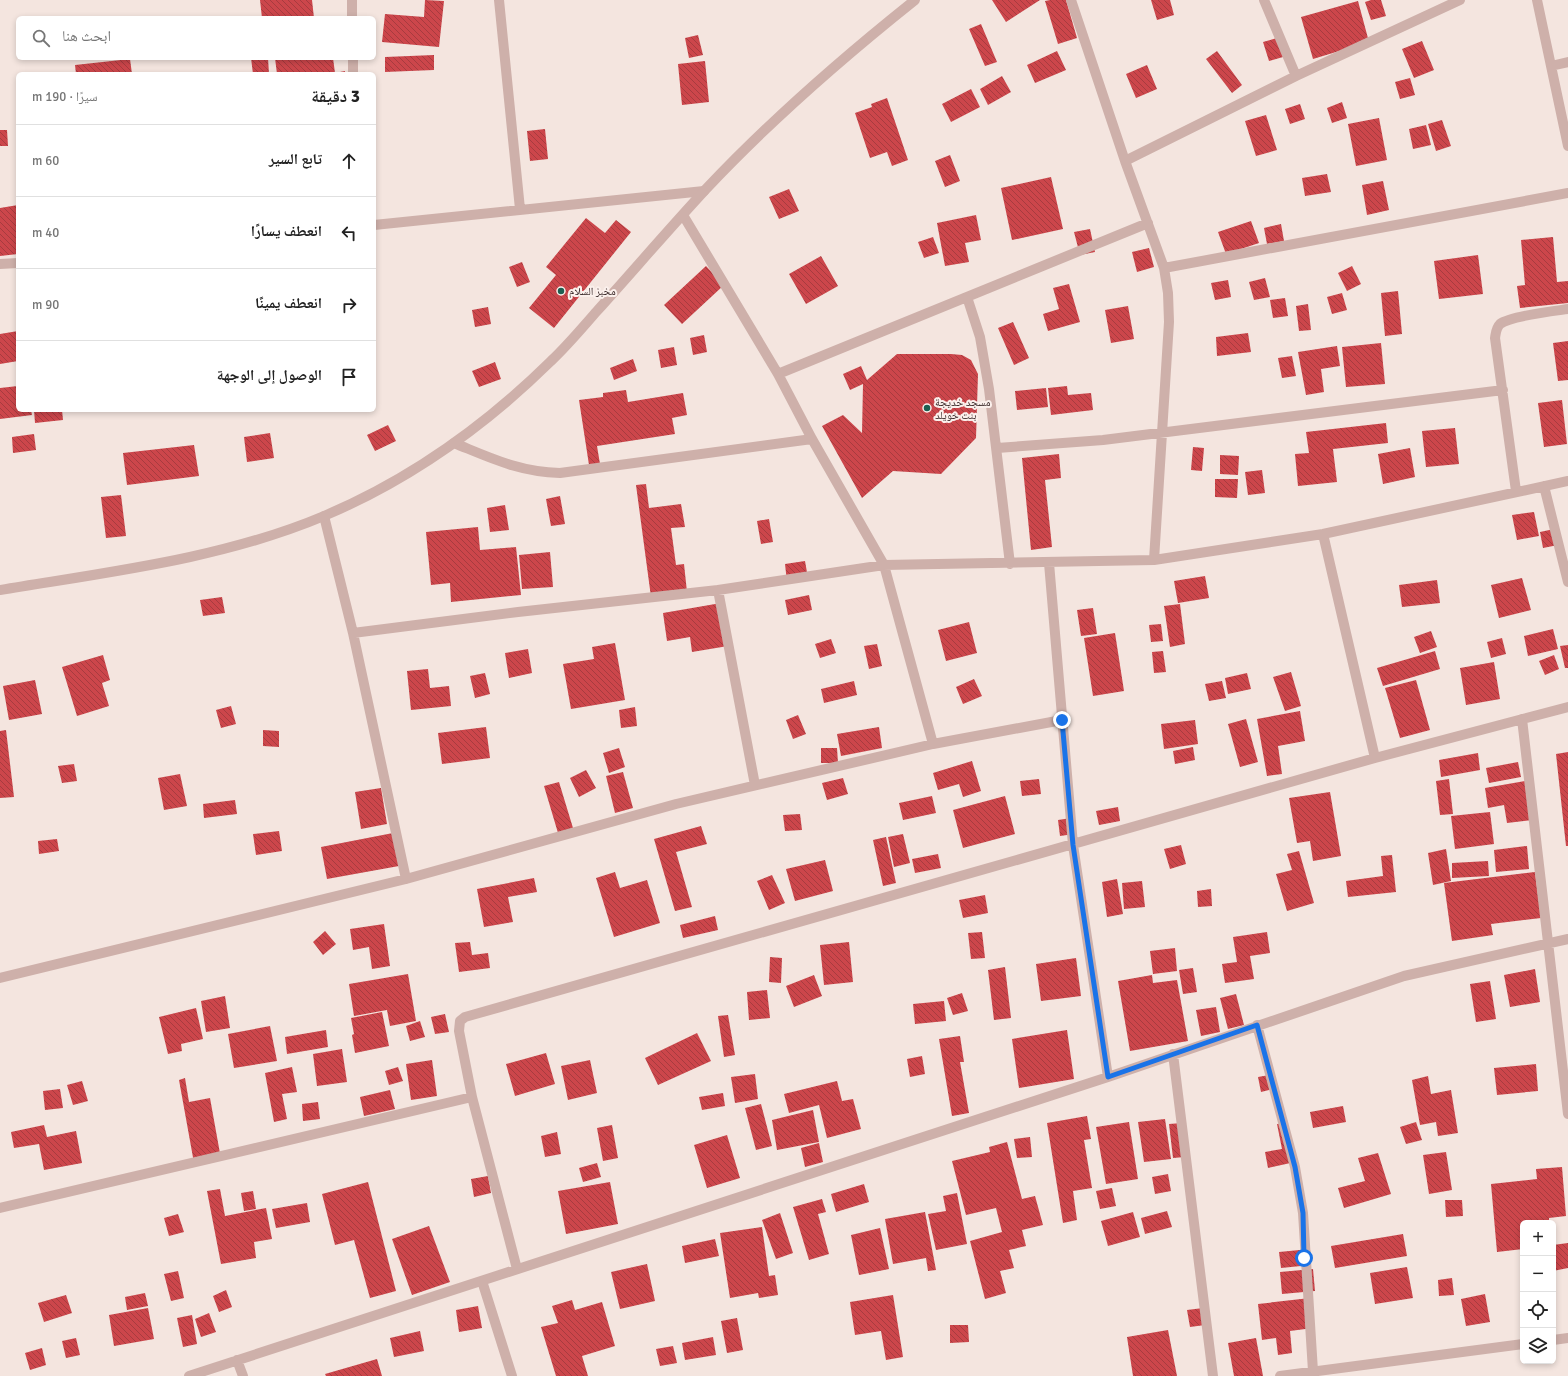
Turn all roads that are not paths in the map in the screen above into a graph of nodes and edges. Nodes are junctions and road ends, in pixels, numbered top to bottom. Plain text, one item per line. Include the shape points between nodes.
1 (352, 0) edge
2 (499, 0) edge
3 (915, 0) edge
4 (1071, 0) edge
5 (1264, 0) edge
6 (1460, 0) edge
7 (1537, 0) edge
8 (352, 16) edge
9 (353, 60) edge
10 (1568, 62) edge
11 (1551, 66) junction
12 (353, 72) edge
13 (1296, 76) junction
14 (1568, 146) edge
15 (1125, 160) junction
16 (704, 191) junction
17 (1568, 193) edge
18 (520, 209) junction
19 (683, 216) junction
20 (1148, 223) junction
21 (376, 226) edge
22 (16, 262) edge
23 (0, 264) edge
24 (1164, 268) junction
25 (967, 297) junction
26 (1568, 309) edge
27 (778, 374) junction
28 (1503, 390) junction
29 (1163, 432) junction
30 (812, 439) junction
31 (454, 443) junction
32 (997, 448) junction
33 (1568, 481) edge
34 (1544, 486) junction
35 (1516, 491) junction
36 (324, 516) junction
37 (1323, 534) junction
38 (1154, 560) junction
39 (1050, 563) junction
40 (1010, 564) junction
41 (884, 565) junction
42 (1568, 582) edge
43 (0, 590) edge
44 (718, 590) junction
45 (353, 633) junction
46 (1568, 707) edge
47 (1522, 719) junction
48 (1062, 720) junction
49 (933, 744) junction
50 (1375, 758) junction
51 (755, 785) junction
52 (1073, 845) junction
53 (406, 879) junction
54 (1568, 939) edge
55 (1549, 942) junction
56 (0, 978) edge
57 (1257, 1025) junction
58 (1173, 1054) junction
59 (1108, 1077) junction
60 (472, 1097) junction
61 (1568, 1114) edge
62 (0, 1208) edge
63 (517, 1269) junction
64 (482, 1281) junction
65 (1568, 1338) edge
66 (1556, 1340) edge
67 (1520, 1344) edge
68 (237, 1360) junction
69 (1313, 1371) junction
70 (189, 1376) edge
71 (243, 1376) edge
72 (512, 1376) edge
73 (1213, 1376) edge
74 (1280, 1376) edge

1 - 8 street
2 - 18 street
3 - 16 street via 800,98
4 - 15 street
5 - 13 street
6 - 13 street
7 - 11 street
9 - 12 street
10 - 11 street
11 - 14 street
13 - 15 street
15 - 20 street
16 - 18 street
16 - 19 street
17 - 24 street
18 - 21 street
19 - 27 street
19 - 31 street via 553,360 504,405
20 - 24 street
20 - 25 street
22 - 23 street
24 - 29 street via 1170,322
25 - 27 street
25 - 32 street via 980,337
26 - 28 street via 1511,319 1496,328 1495,338
27 - 30 street
28 - 29 street
28 - 35 street
29 - 32 street
29 - 38 street
30 - 31 street via 560,473 520,468
30 - 41 street
31 - 36 street via 442,453 387,485
32 - 40 street
33 - 34 street
34 - 35 street
34 - 42 street
35 - 37 street
36 - 43 street via 234,546 163,562
36 - 45 street
37 - 38 street
37 - 50 street
38 - 39 street
39 - 40 street
39 - 48 street
40 - 41 street
41 - 44 street
41 - 49 street
44 - 45 street
44 - 51 street
45 - 53 street
46 - 47 street
47 - 50 street
47 - 55 street
48 - 49 street
48 - 52 street
49 - 51 street
50 - 52 street
51 - 53 street via 676,804
52 - 59 street
52 - 60 street via 465,1017 460,1021 459,1031
53 - 56 street
54 - 55 street
55 - 57 street via 1404,976
55 - 61 street
57 - 58 street
57 - 69 street via 1295,1167 1303,1213
58 - 59 street
58 - 73 street
59 - 63 street
60 - 62 street
60 - 63 street
63 - 64 street
64 - 68 street
64 - 72 street
65 - 66 street
67 - 69 street
68 - 70 street
68 - 71 street
69 - 74 street

